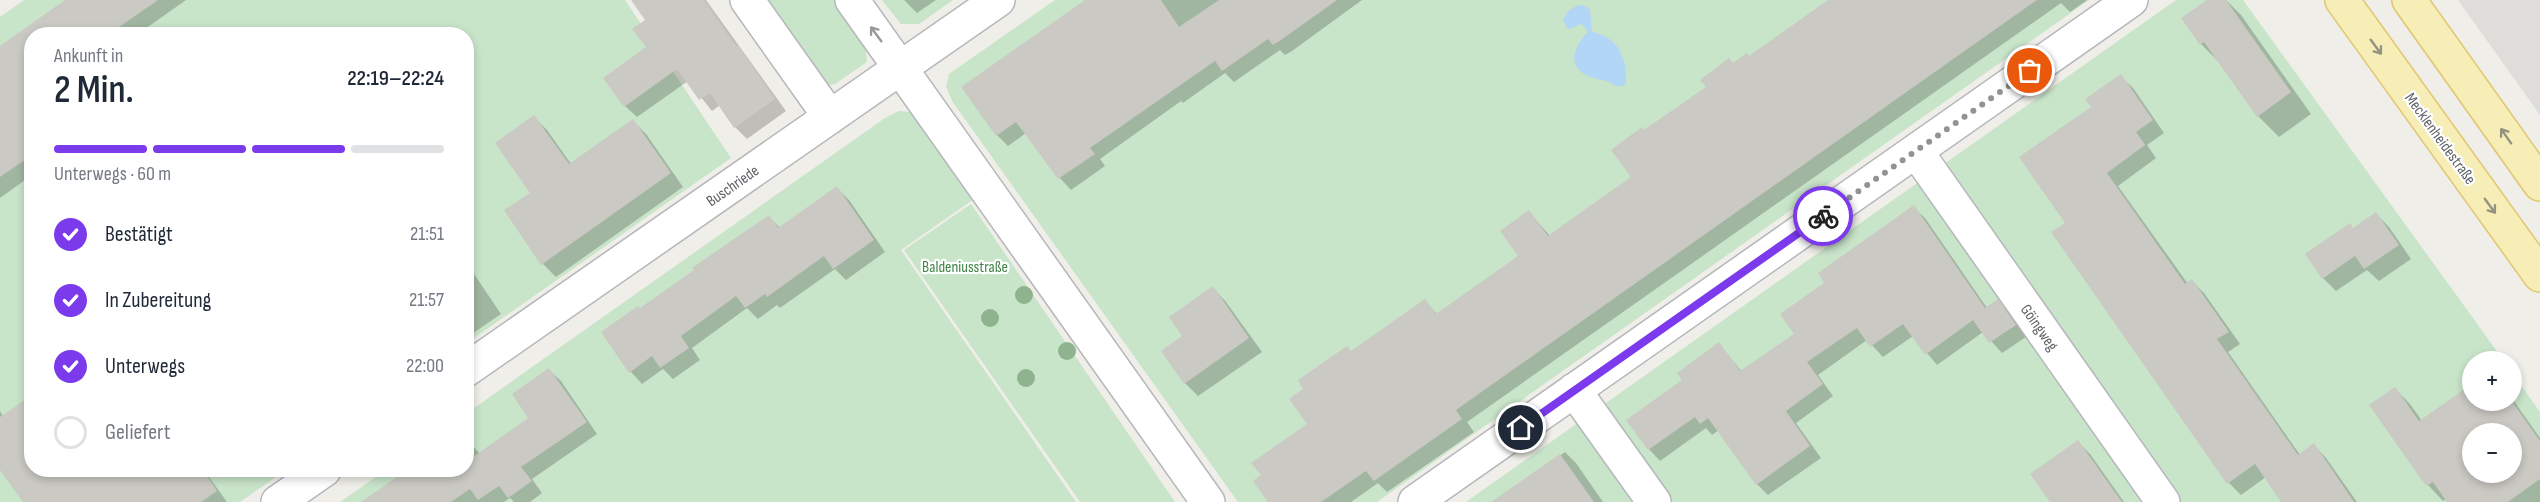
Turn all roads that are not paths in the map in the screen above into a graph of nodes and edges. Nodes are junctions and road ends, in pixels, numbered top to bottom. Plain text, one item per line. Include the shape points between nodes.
1 (748, 0) edge
2 (852, 0) edge
3 (998, 0) edge
4 (2131, 0) edge
5 (2342, 0) edge
6 (2409, 0) edge
7 (901, 68) junction
8 (830, 117) junction
9 (1916, 151) junction
10 (2540, 184) edge
11 (2540, 275) edge
12 (474, 364) edge
13 (1574, 390) junction
14 (314, 477) edge
15 (278, 502) edge
16 (1208, 502) edge
17 (1415, 502) edge
18 (1654, 502) edge
19 (2163, 502) edge

1 - 8 street
7 -> 2 street
3 - 7 street, Buschriede
4 - 9 street
5 -> 11 main road, Mecklenheidestraße
10 -> 6 main road
7 - 8 street, Buschriede
7 - 16 street
8 - 12 street, Buschriede
9 - 13 street
9 - 19 street, Göingweg
13 - 17 street
13 - 18 street
14 - 15 street

